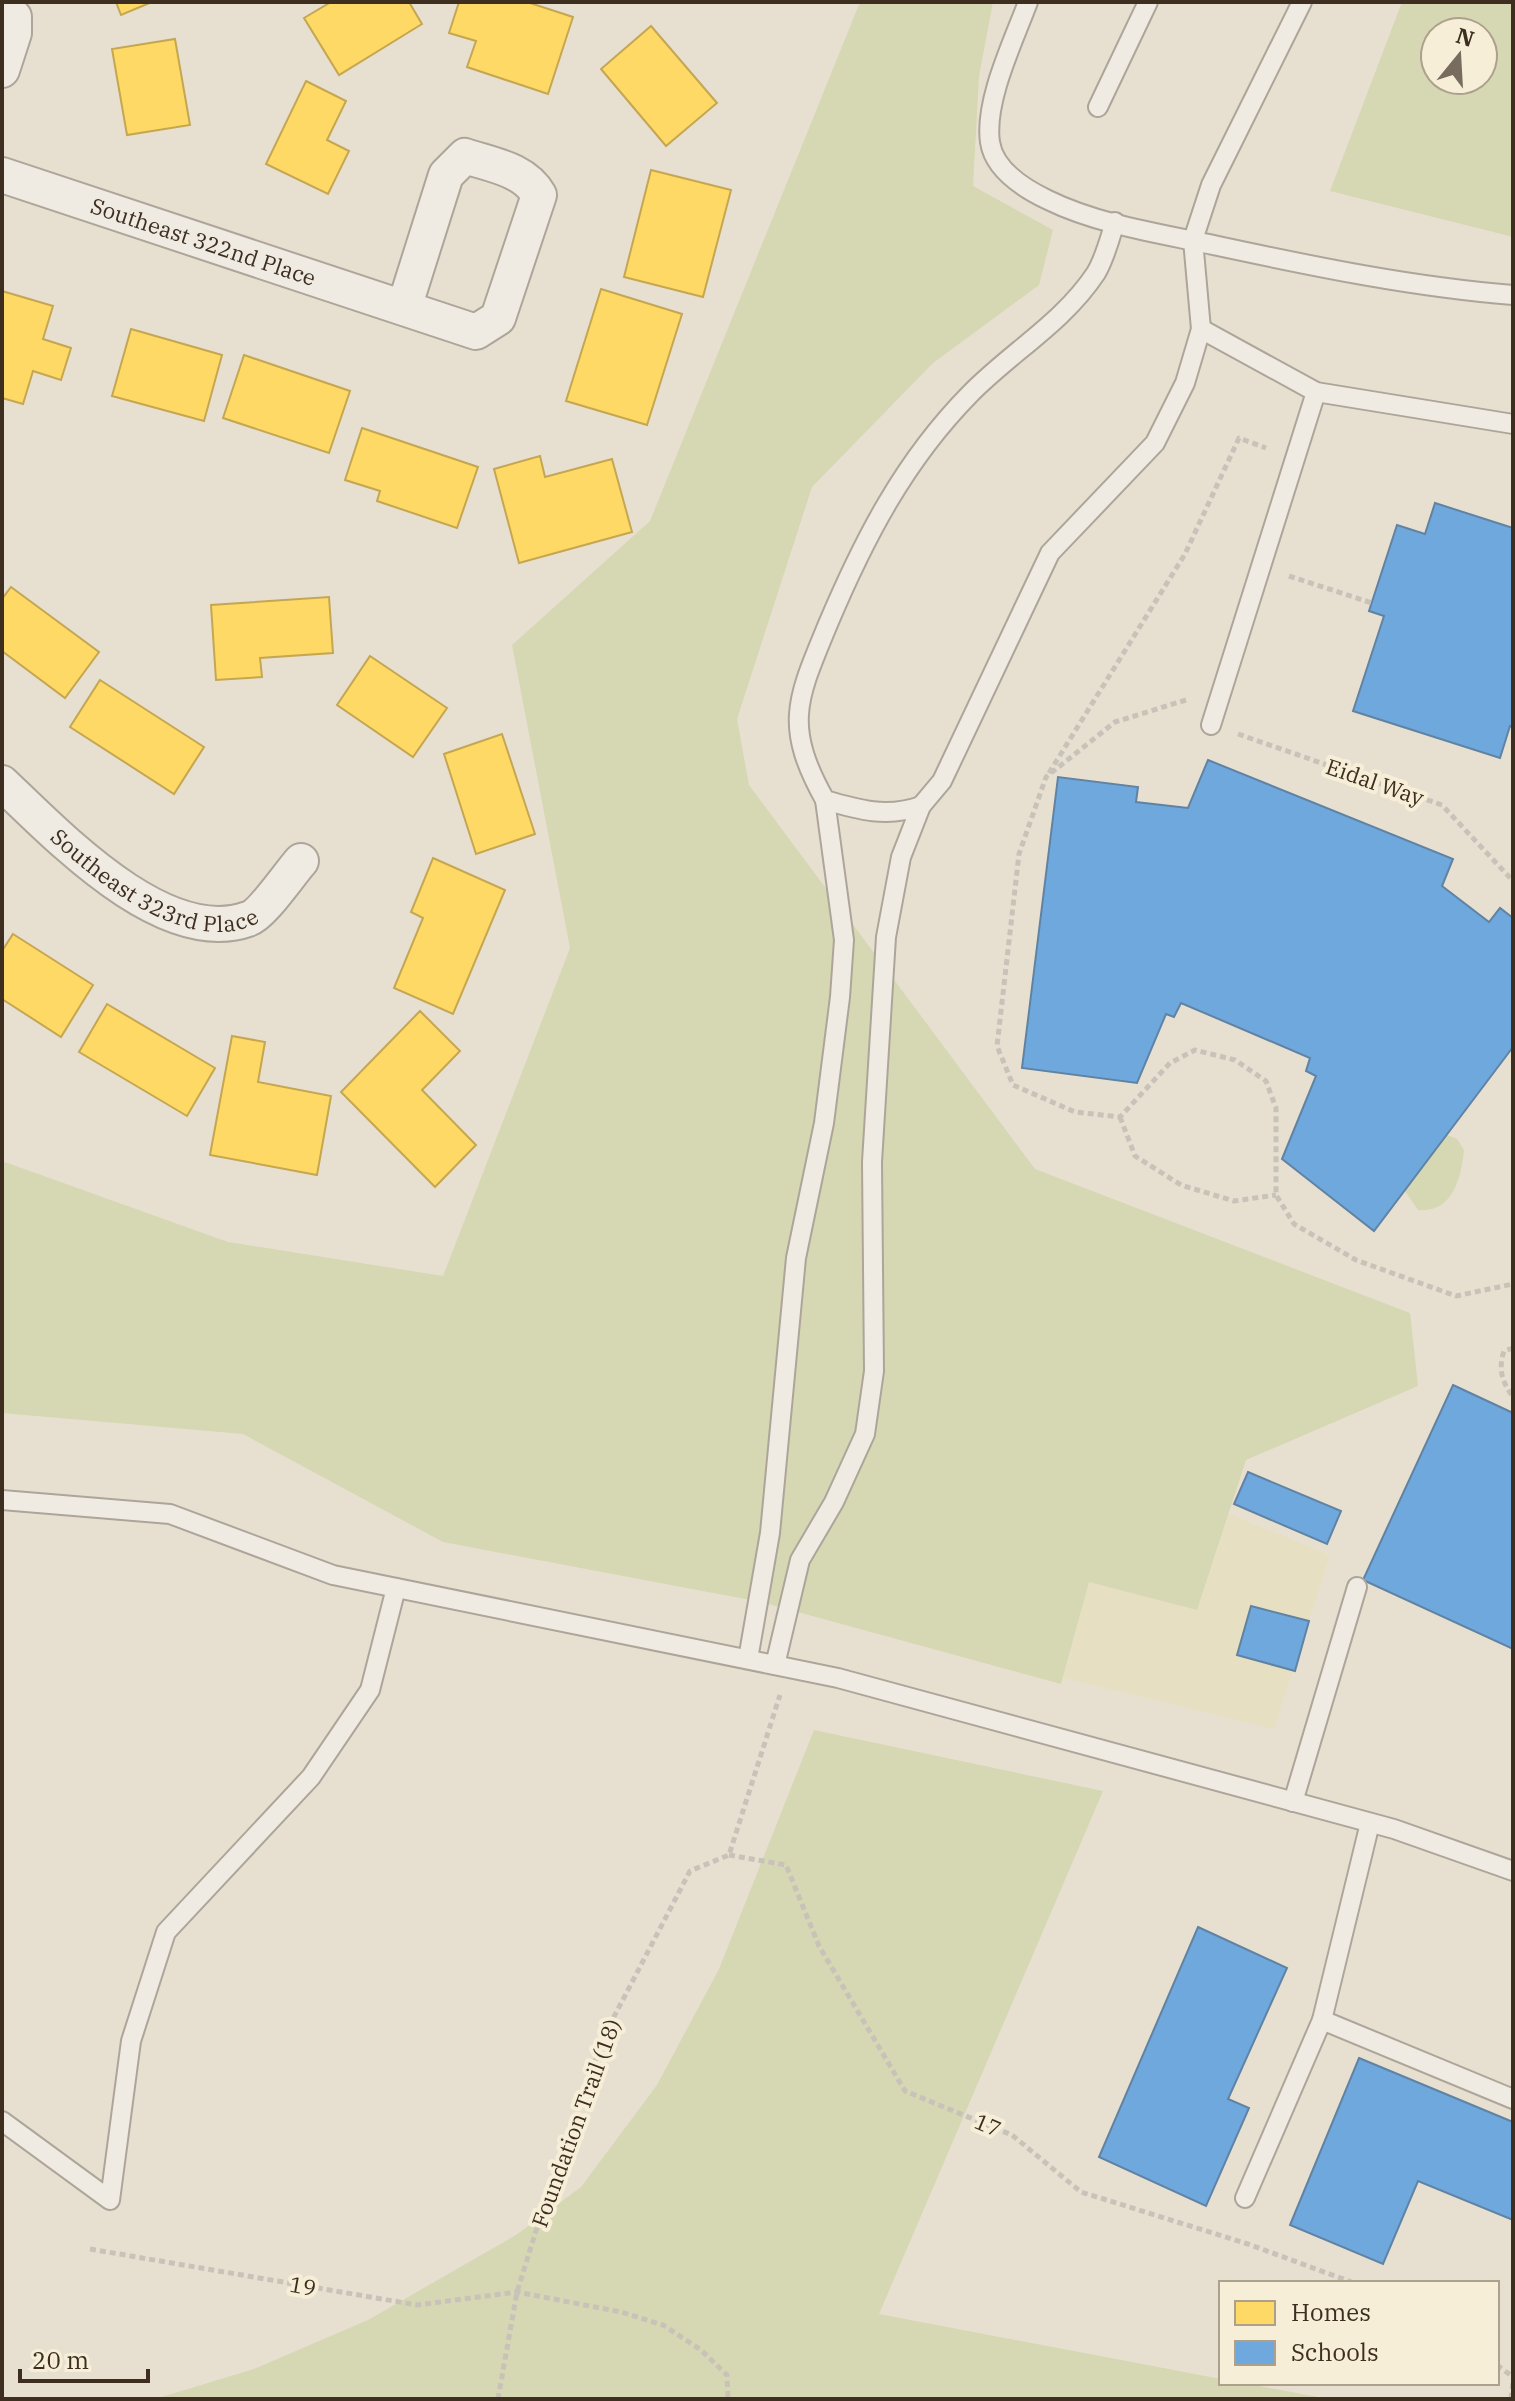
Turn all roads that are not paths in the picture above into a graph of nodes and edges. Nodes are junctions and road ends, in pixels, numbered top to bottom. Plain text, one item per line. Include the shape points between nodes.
1 (1028, 2) edge
2 (1148, 2) edge
3 (1302, 2) edge
4 (2, 4) edge
5 (2, 70) edge
6 (1098, 107) dead end
7 (2, 175) edge
8 (1115, 222) junction
9 (1193, 240) junction
10 (1513, 295) edge
11 (404, 308) junction
12 (1201, 329) junction
13 (1316, 392) junction
14 (1513, 424) edge
15 (1211, 725) road end
16 (2, 783) edge
17 (825, 800) junction
18 (921, 806) junction
19 (301, 861) dead end
20 (2, 1500) edge
21 (1357, 1587) dead end
22 (396, 1588) junction
23 (748, 1659) junction
24 (782, 1666) junction
25 (1293, 1802) junction
26 (1370, 1823) junction
27 (1513, 1871) edge
28 (1322, 2020) junction
29 (1513, 2099) edge
30 (2, 2121) edge
31 (1245, 2198) dead end

1 - 8 lane via 995,87 989,143 1005,173 1031,192
2 - 6 lane
3 - 9 lane via 1211,185
4 - 5 street via 14,17
7 - 11 street, Southeast 322nd Place
8 - 9 lane
8 - 17 lane via 1098,270 1076,299 970,394 934,434 902,476 856,556 799,693 797,739
9 - 10 lane via 1338,271
9 - 12 lane
11 - 11 street, Southeast 322nd Place via 476,332 491,325 498,318 539,195 532,184 519,174 465,156 456,163 446,175
12 - 13 lane
12 - 18 lane via 1185,383 1155,443 1050,553 942,781
13 - 14 lane
13 - 15 lane
16 - 19 street, Southeast 323rd Place via 76,854 162,911 212,926 251,919
17 - 18 lane via 878,813
17 - 23 lane via 844,940 840,997 824,1123 796,1258 770,1533
18 - 24 lane via 901,857 886,937 872,1162 874,1371 865,1434 800,1560
20 - 22 lane via 170,1514 333,1575
21 - 25 lane
22 - 23 lane
22 - 30 lane via 370,1690 311,1777 166,1932 131,2041 110,2200
23 - 24 lane
24 - 25 lane
25 - 26 lane
26 - 27 lane
26 - 28 lane
28 - 29 lane
28 - 31 lane

